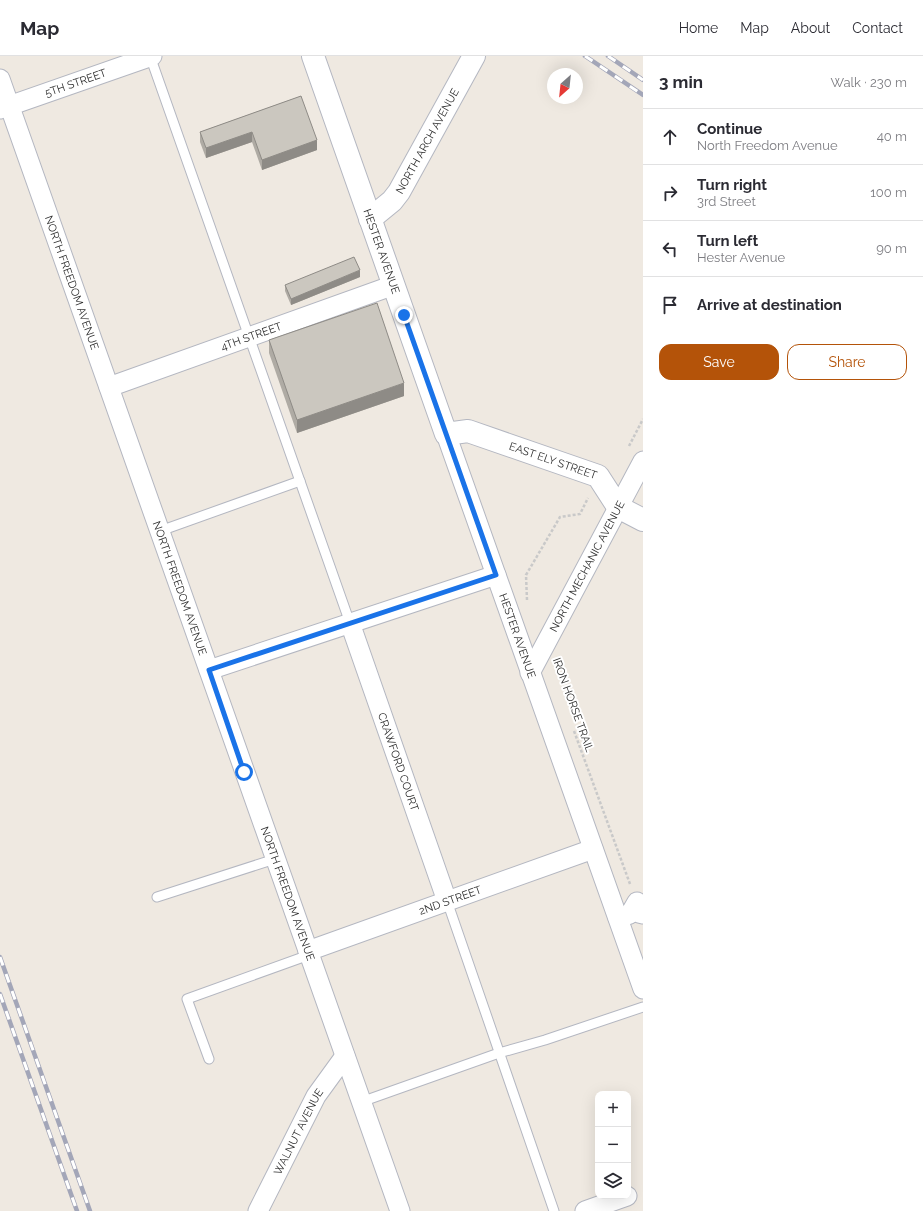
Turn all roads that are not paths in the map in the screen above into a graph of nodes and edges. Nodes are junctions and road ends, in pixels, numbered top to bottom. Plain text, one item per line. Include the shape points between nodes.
1 (151, 56) edge
2 (313, 56) edge
3 (474, 56) edge
4 (0, 79) edge
5 (5, 107) edge
6 (370, 219) junction
7 (394, 285) junction
8 (250, 336) junction
9 (108, 387) junction
10 (446, 434) junction
11 (643, 461) edge
12 (300, 481) junction
13 (618, 508) junction
14 (643, 520) edge
15 (160, 531) junction
16 (496, 575) junction
17 (350, 623) junction
18 (209, 670) junction
19 (530, 673) junction
20 (593, 850) junction
21 (275, 859) junction
22 (157, 897) dead end
23 (447, 901) junction
24 (640, 908) edge
25 (618, 918) junction
26 (308, 953) junction
27 (643, 989) edge
28 (643, 1008) edge
29 (499, 1053) junction
30 (345, 1056) junction
31 (209, 1059) dead end
32 (361, 1102) junction
33 (643, 1190) edge
34 (631, 1194) edge
35 (619, 1199) edge
36 (258, 1211) edge
37 (400, 1211) edge
38 (554, 1211) edge
39 (585, 1211) edge

1 - 5 street, 5TH STREET
1 - 8 lane
2 - 6 street, HESTER AVENUE
3 - 6 street, NORTH ARCH AVENUE via 399,192
4 - 5 street, NORTH FREEDOM AVENUE
5 - 9 street, NORTH FREEDOM AVENUE
6 - 7 street, HESTER AVENUE
7 - 8 street, 4TH STREET
7 - 10 street, HESTER AVENUE
8 - 9 street, 4TH STREET
8 - 12 lane
9 - 15 street, NORTH FREEDOM AVENUE
10 - 13 street, EAST ELY STREET via 468,431 598,476
10 - 16 street, HESTER AVENUE
11 - 13 street, NORTH MECHANIC AVENUE
12 - 15 lane
12 - 17 lane
13 - 14 street
13 - 19 street, NORTH MECHANIC AVENUE
15 - 18 street, NORTH FREEDOM AVENUE
16 - 17 street
16 - 19 street, HESTER AVENUE
17 - 18 street
17 - 23 street, CRAWFORD COURT
18 - 21 street, NORTH FREEDOM AVENUE
19 - 20 street, HESTER AVENUE
20 - 23 street, 2ND STREET
20 - 25 street, HESTER AVENUE
21 - 22 lane
21 - 26 street, NORTH FREEDOM AVENUE
23 - 26 street, 2ND STREET
23 - 29 lane
24 - 25 street
25 - 27 street, HESTER AVENUE
26 - 30 street, NORTH FREEDOM AVENUE
26 - 31 lane via 187,999
28 - 29 lane
29 - 32 lane
29 - 38 lane
30 - 32 street, NORTH FREEDOM AVENUE
30 - 36 street, WALNUT AVENUE via 316,1096
32 - 37 street, NORTH FREEDOM AVENUE
33 - 34 street
35 - 39 street

